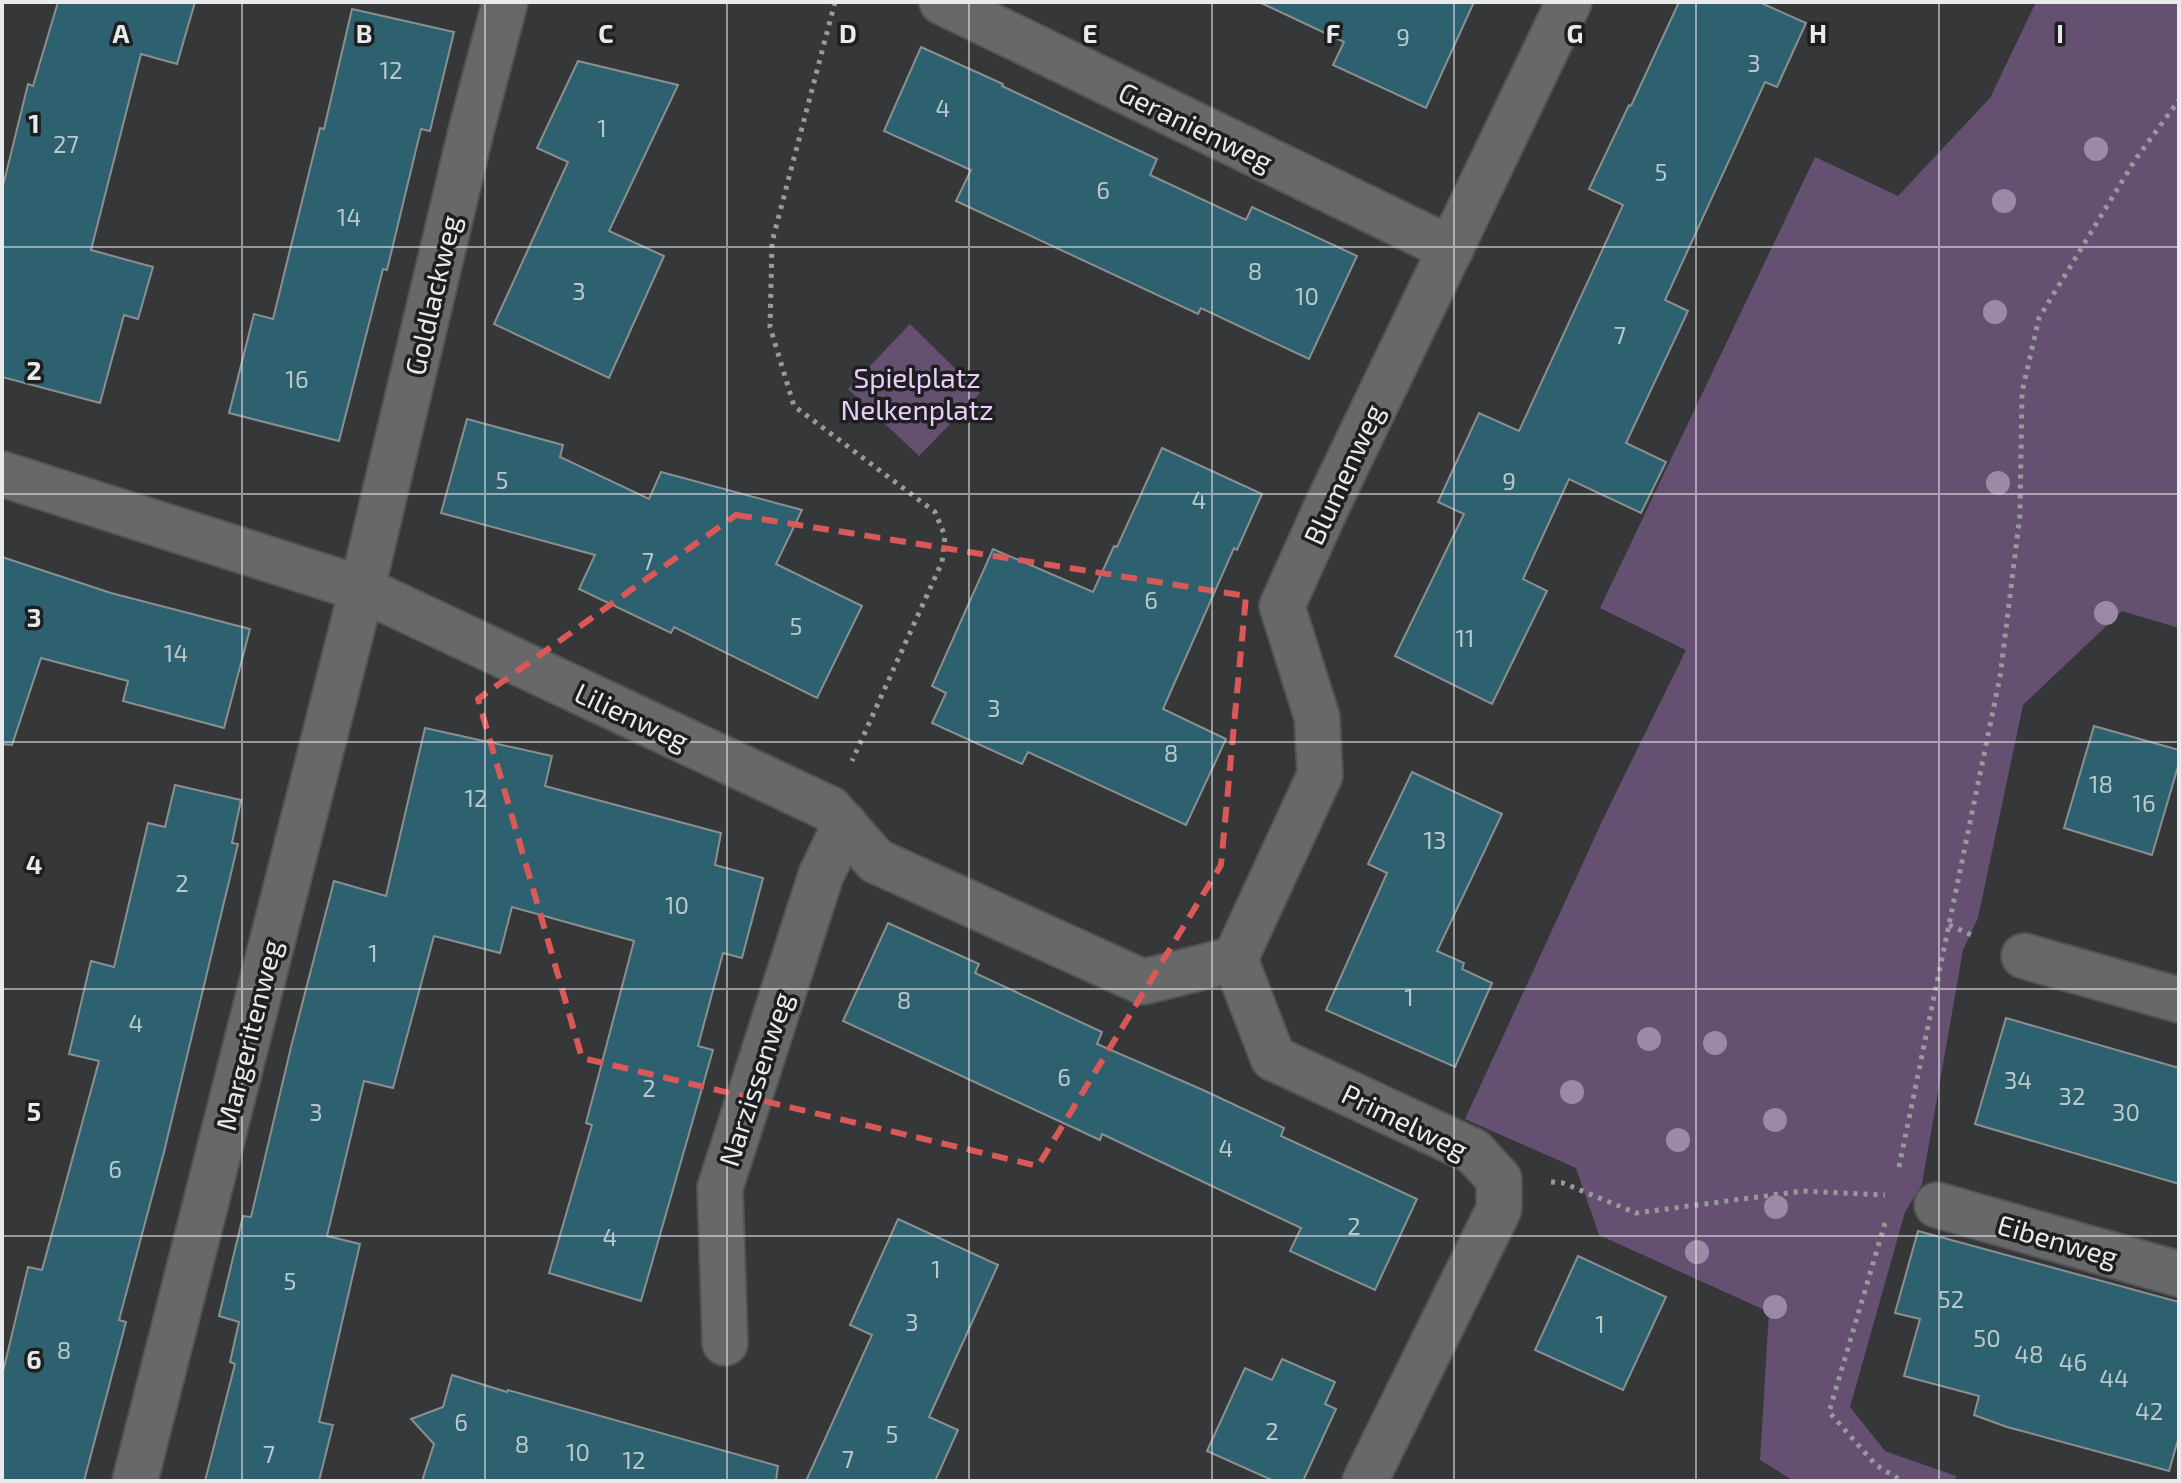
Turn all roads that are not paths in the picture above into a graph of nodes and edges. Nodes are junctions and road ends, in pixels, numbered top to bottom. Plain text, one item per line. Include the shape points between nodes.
1 (505, 2) edge
2 (942, 2) edge
3 (1569, 2) edge
4 (1451, 249) junction
5 (2, 474) edge
6 (362, 589) junction
7 (838, 817) junction
8 (2024, 956) dead end
9 (1235, 959) junction
10 (2179, 1000) edge
11 (1937, 1205) road end
12 (2179, 1274) edge
13 (725, 1343) dead end
14 (135, 1481) edge
15 (1365, 1481) edge

1 - 6 street, Goldlackweg
2 - 4 street, Geranienweg
3 - 4 street, Blumenweg
4 - 9 street, Blumenweg via 1282,606 1317,717 1320,775
5 - 6 street, Lilienweg
6 - 7 street, Lilienweg
6 - 14 street, Margeritenweg
7 - 9 street, Lilienweg via 876,861 1143,982
7 - 13 street, Narzissenweg via 720,1188
8 - 10 street
9 - 15 street, Primelweg via 1273,1058 1473,1151 1499,1179 1499,1209
11 - 12 street, Eibenweg

